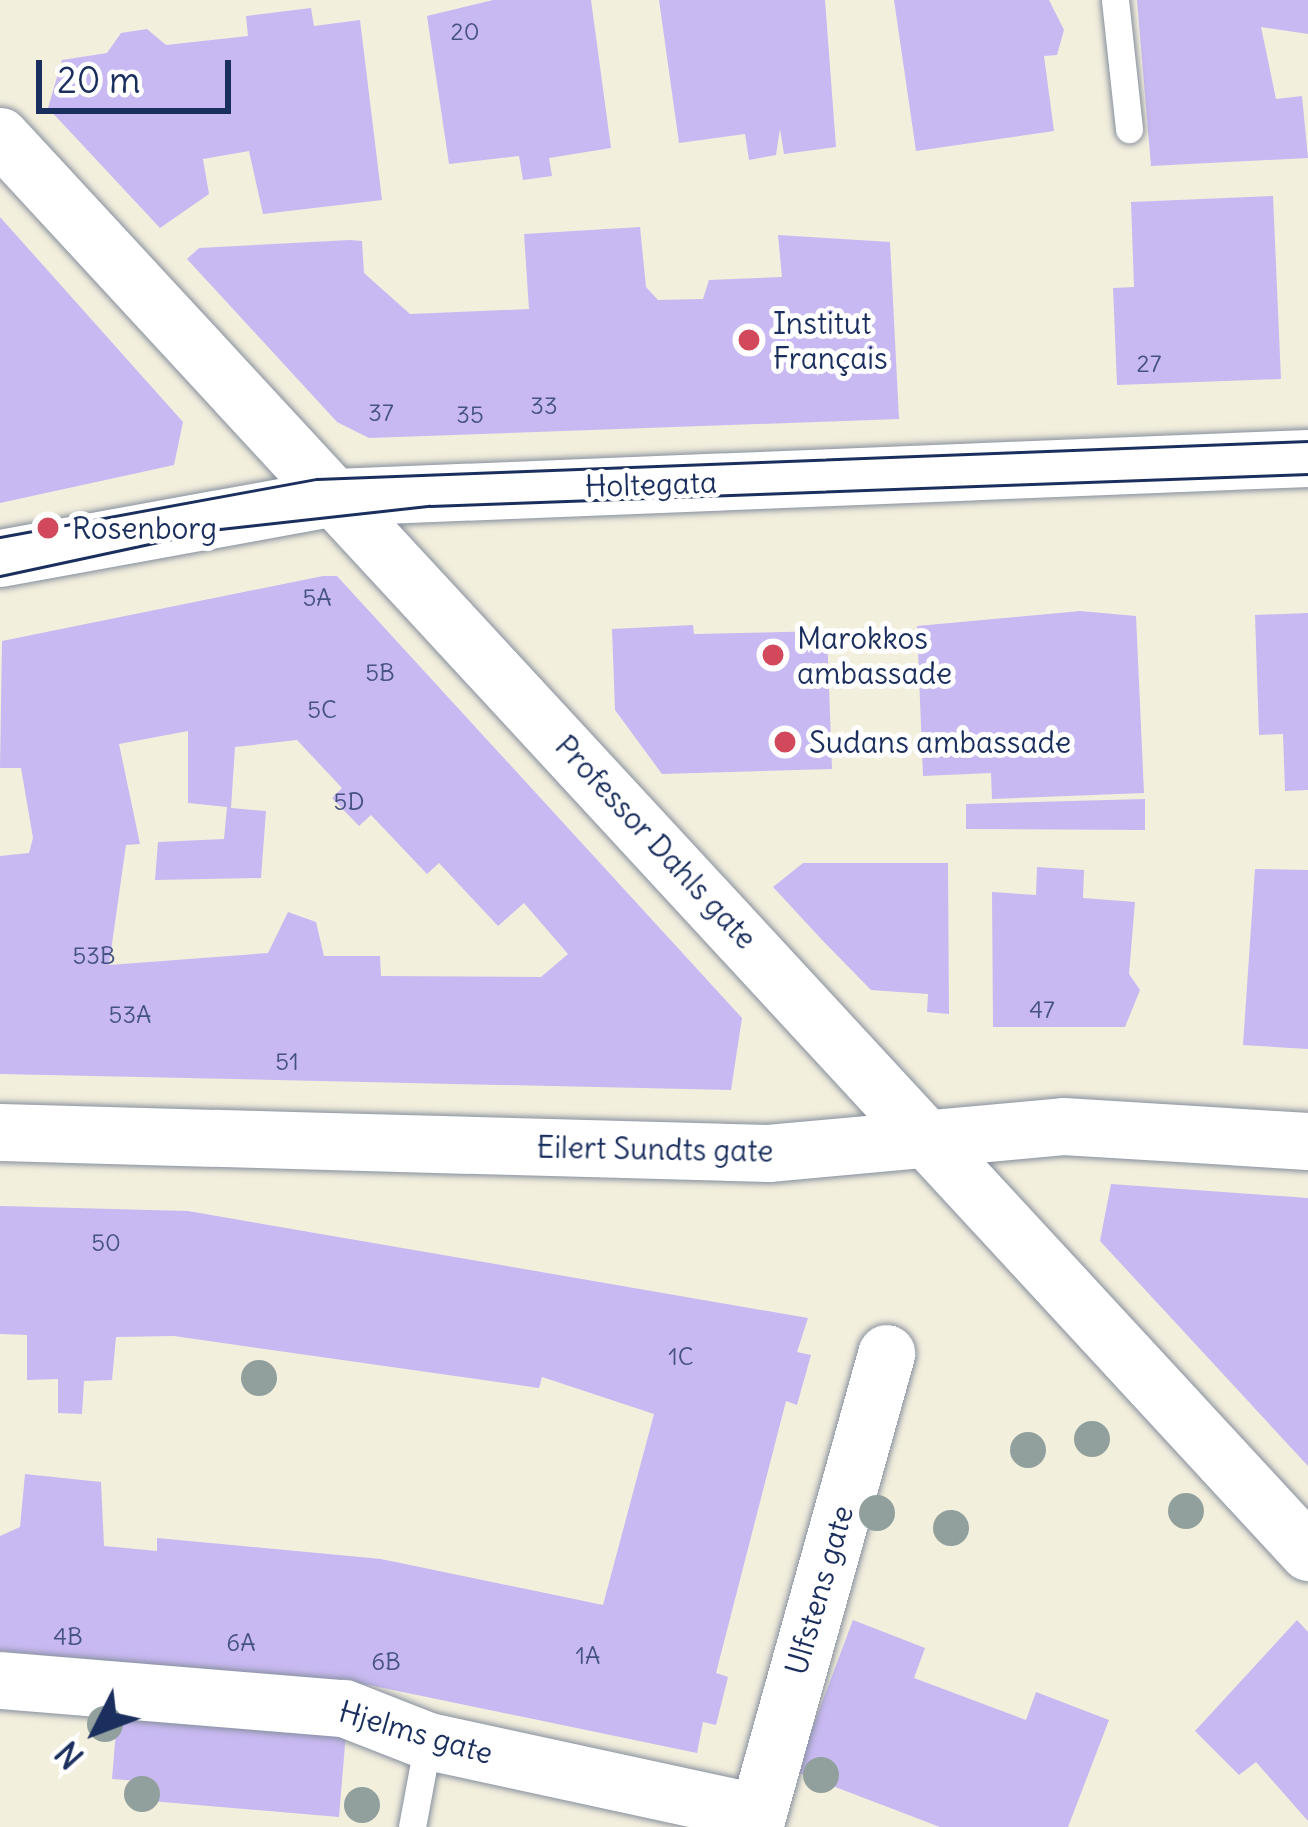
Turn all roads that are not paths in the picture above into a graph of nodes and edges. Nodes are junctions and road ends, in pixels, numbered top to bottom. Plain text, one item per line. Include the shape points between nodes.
1 (1115, 0) edge
2 (1129, 129) dead end
3 (0, 136) edge
4 (1308, 458) edge
5 (335, 497) junction
6 (0, 559) edge
7 (0, 1132) edge
8 (932, 1139) junction
9 (1308, 1141) edge
10 (886, 1353) dead end
11 (1308, 1552) edge
12 (0, 1680) edge
13 (428, 1741) junction
14 (755, 1820) edge
15 (412, 1827) edge

1 - 2 lane
3 - 5 street, Professor Dahls gate
4 - 5 street, Holtegata
5 - 6 street, Holtegata
5 - 8 street, Professor Dahls gate
7 - 8 street, Eilert Sundts gate via 768,1153
8 - 9 street, Eilert Sundts gate via 1063,1126
8 - 11 street, Professor Dahls gate
10 - 14 street, Ulfstens gate
12 - 13 street, Hjelms gate via 344,1708
13 - 14 street, Hjelms gate
13 - 15 lane

